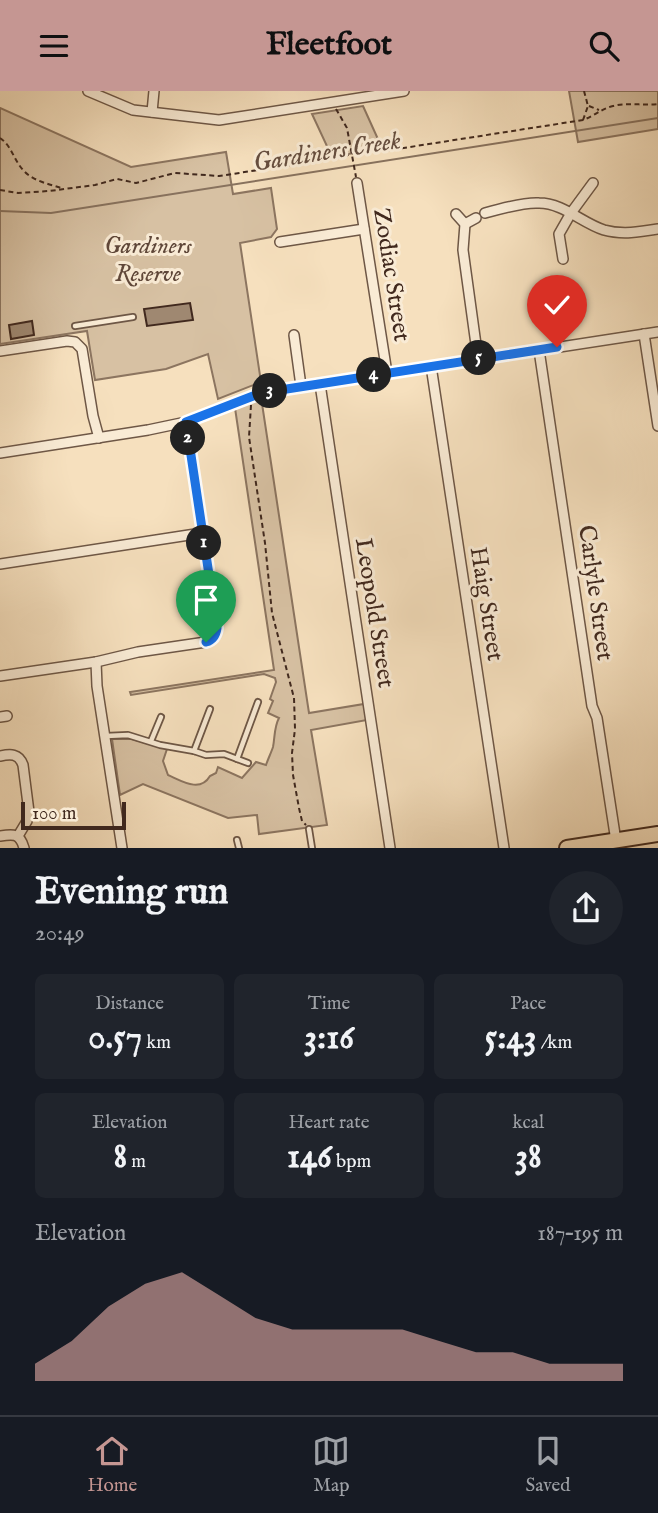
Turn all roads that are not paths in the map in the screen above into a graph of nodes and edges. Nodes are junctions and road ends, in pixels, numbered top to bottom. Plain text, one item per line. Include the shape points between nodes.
1 (88, 91) edge
2 (154, 91) edge
3 (404, 91) edge
4 (361, 94) edge
5 (152, 112) junction
6 (357, 183) dead end
7 (593, 183) dead end
8 (485, 213) dead end
9 (571, 213) junction
10 (456, 214) dead end
11 (476, 218) dead end
12 (465, 224) junction
13 (364, 229) junction
14 (658, 229) edge
15 (280, 242) dead end
16 (562, 259) dead end
17 (133, 317) dead end
18 (75, 326) dead end
19 (658, 332) edge
20 (644, 334) junction
21 (294, 335) dead end
22 (539, 350) junction
23 (0, 351) edge
24 (478, 359) junction
25 (431, 366) junction
26 (387, 373) junction
27 (320, 384) junction
28 (301, 386) junction
29 (186, 422) junction
30 (658, 426) edge
31 (96, 438) junction
32 (0, 453) edge
33 (202, 533) junction
34 (0, 564) edge
35 (94, 663) junction
36 (0, 676) edge
37 (258, 702) dead end
38 (210, 709) dead end
39 (161, 717) dead end
40 (105, 736) junction
41 (151, 741) junction
42 (194, 751) junction
43 (0, 755) edge
44 (237, 759) junction
45 (248, 763) dead end
46 (309, 829) road end
47 (658, 834) edge
48 (0, 836) edge
49 (18, 837) junction
50 (237, 840) dead end
51 (616, 841) junction
52 (24, 848) edge
53 (122, 848) edge
54 (239, 848) edge
55 (312, 848) edge
56 (390, 848) edge
57 (504, 848) edge
58 (571, 848) edge

1 - 5 street via 133,110
2 - 5 street
3 - 4 street
4 - 5 street via 219,120
6 - 13 street, Zodiac Street
7 - 9 street
8 - 9 street via 538,202
9 - 14 street via 603,230 631,233
9 - 16 street via 559,234
10 - 12 street
11 - 12 street
12 - 24 street via 463,250
13 - 15 street
13 - 26 street, Zodiac Street
17 - 18 lane
19 - 20 street
20 - 22 street
20 - 30 street
21 - 28 street
22 - 24 street
22 - 51 street, Carlyle Street
23 - 31 street via 67,341 78,344
24 - 25 street
25 - 26 street
25 - 57 street, Haig Street
26 - 27 street
27 - 28 street
27 - 56 street, Leopold Street
28 - 29 street via 261,393
29 - 31 street
29 - 33 street
31 - 32 street
33 - 34 street
33 - 35 street via 217,628 213,639
35 - 36 street
35 - 40 street
37 - 44 lane
38 - 42 lane
39 - 41 lane
40 - 41 lane
40 - 53 street
41 - 42 lane
42 - 44 lane
43 - 49 street via 14,755 23,765 29,815
44 - 45 lane
46 - 55 lane
47 - 51 highway
48 - 49 street
49 - 52 street
50 - 54 lane
51 - 58 highway

